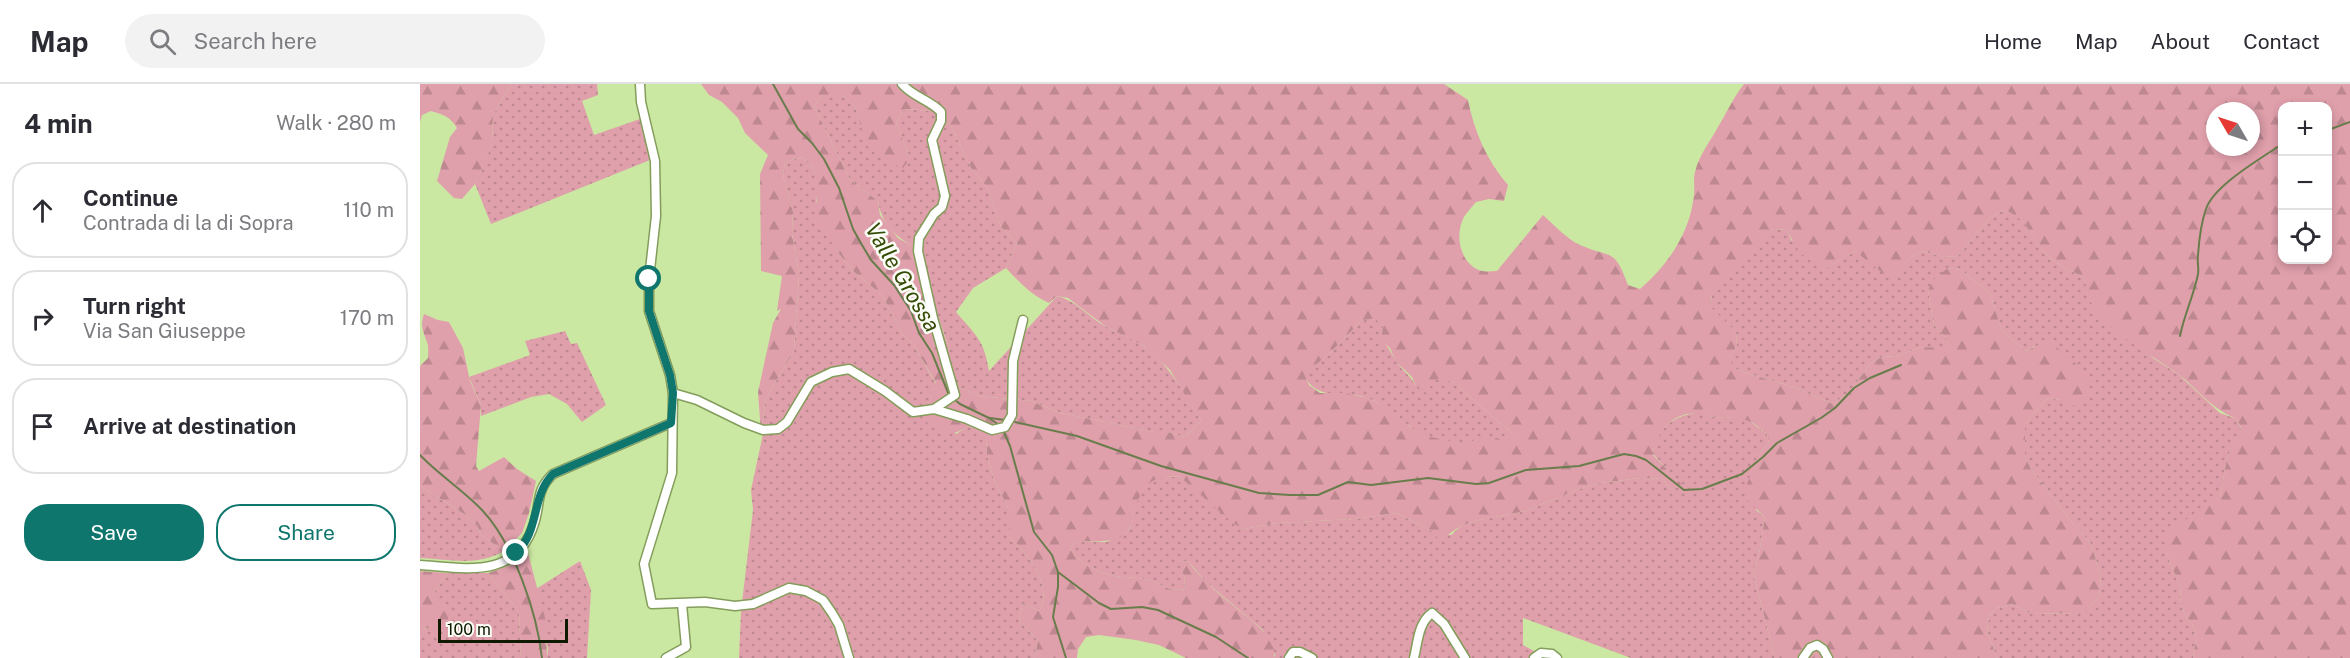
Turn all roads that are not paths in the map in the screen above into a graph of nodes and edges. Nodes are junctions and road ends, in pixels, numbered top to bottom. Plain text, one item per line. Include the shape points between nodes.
1 (640, 84) edge
2 (902, 84) edge
3 (1023, 320) dead end
4 (673, 393) junction
5 (934, 409) junction
6 (671, 423) junction
7 (420, 565) edge
8 (682, 604) junction
9 (666, 658) edge
10 (849, 658) edge
11 (1289, 658) edge
12 (1312, 658) edge
13 (1414, 658) edge
14 (1465, 658) edge
15 (1534, 658) edge
16 (1557, 658) edge
17 (1803, 658) edge
18 (1828, 658) edge

1 - 4 street via 655,161 656,216 649,311
2 - 5 street via 941,112 932,140 945,196 942,207 919,238 918,251 955,395
3 - 5 street via 1014,361 1012,415 1005,427 992,430
4 - 5 street via 763,430 778,429 788,422 811,382 849,369 913,412
4 - 6 street
6 - 7 street via 553,474 539,494 534,525 521,548 504,562 478,570
6 - 8 street via 672,473 645,564 652,604
8 - 9 street via 686,647
8 - 10 street via 735,606 753,604 789,588 806,591 823,600 832,613
11 - 12 street via 1293,652
13 - 14 street via 1421,627 1432,613 1444,624
15 - 16 street via 1541,652
17 - 18 street via 1817,645

